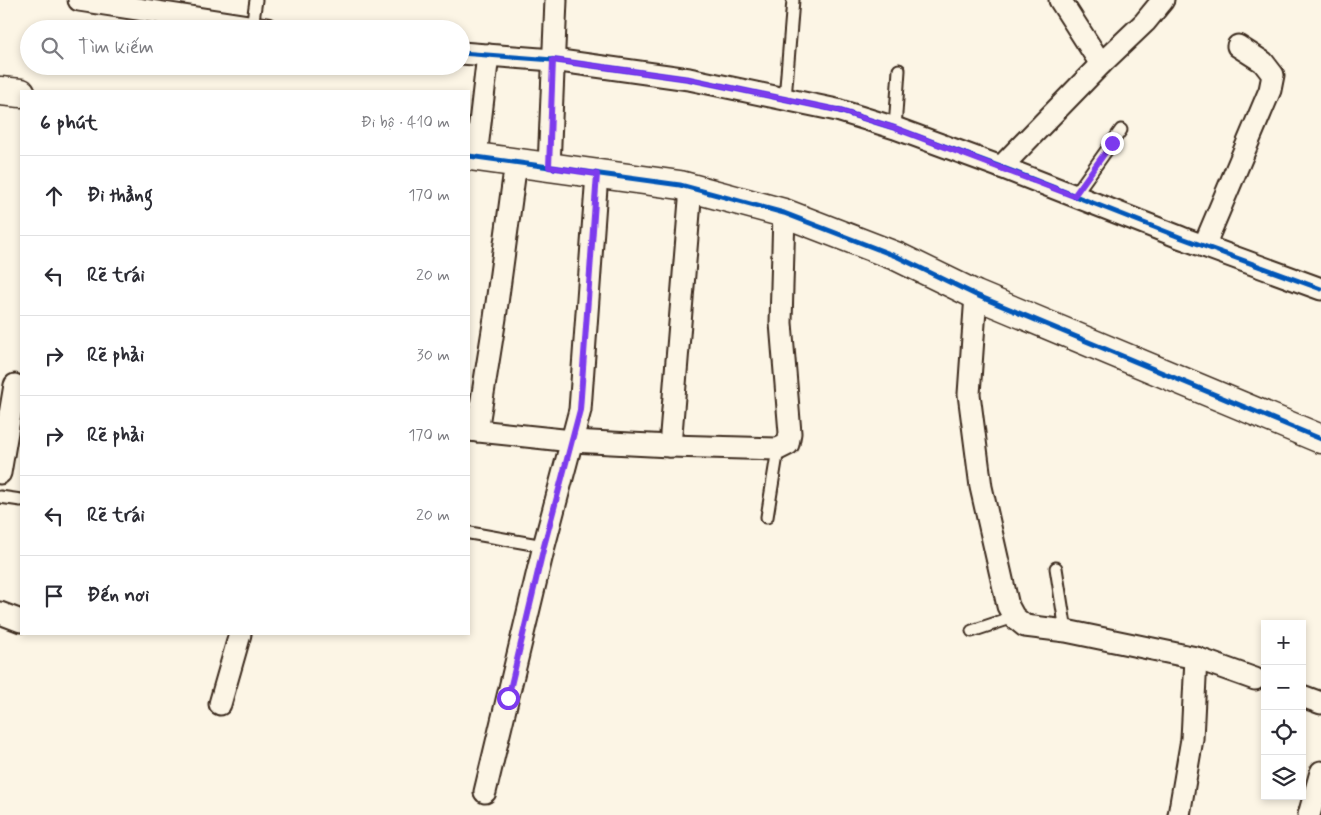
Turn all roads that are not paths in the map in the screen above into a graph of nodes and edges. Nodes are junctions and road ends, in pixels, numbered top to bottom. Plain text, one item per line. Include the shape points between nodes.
1 (79, 0) edge
2 (256, 0) edge
3 (556, 0) edge
4 (793, 0) edge
5 (1060, 0) edge
6 (1163, 0) edge
7 (176, 7) edge
8 (228, 20) edge
9 (259, 20) edge
10 (1238, 46) dead end
11 (470, 54) edge
12 (488, 55) junction
13 (1101, 64) junction
14 (552, 68) junction
15 (899, 70) dead end
16 (0, 91) edge
17 (20, 93) edge
18 (785, 99) junction
19 (895, 128) junction
20 (1121, 130) dead end
21 (549, 154) junction
22 (472, 156) edge
23 (519, 163) junction
24 (1001, 167) junction
25 (597, 174) junction
26 (690, 188) junction
27 (1074, 196) junction
28 (784, 212) junction
29 (1204, 246) junction
30 (1321, 289) edge
31 (976, 295) junction
32 (12, 384) edge
33 (473, 431) edge
34 (1321, 439) edge
35 (572, 441) junction
36 (670, 446) junction
37 (778, 449) junction
38 (0, 473) edge
39 (0, 497) edge
40 (20, 500) edge
41 (766, 517) dead end
42 (470, 533) dead end
43 (544, 546) junction
44 (1056, 568) dead end
45 (0, 613) edge
46 (1014, 617) junction
47 (20, 620) edge
48 (972, 631) dead end
49 (1066, 631) junction
50 (240, 635) edge
51 (1196, 658) junction
52 (1255, 679) dead end
53 (1306, 697) edge
54 (1321, 703) edge
55 (220, 704) dead end
56 (1321, 772) edge
57 (485, 792) dead end
58 (1179, 815) edge
59 (1309, 815) edge

1 - 7 street
2 - 9 lane
3 - 14 street
4 - 18 lane
5 - 13 street
6 - 13 street
7 - 8 street
10 - 29 street via 1263,62 1273,75 1270,90
11 - 12 street
12 - 14 street
12 - 22 street
13 - 24 street
14 - 18 street via 689,79
14 - 21 street
15 - 19 lane
16 - 17 street
18 - 19 street via 837,110
19 - 24 street
20 - 27 lane
21 - 23 street
21 - 25 street
22 - 23 street
23 - 33 street via 514,177
24 - 27 street
25 - 26 street
25 - 35 street via 580,410
26 - 28 street
26 - 36 street
27 - 29 street
28 - 31 street via 898,257
28 - 37 street via 781,323 790,434 788,444
29 - 30 street
31 - 34 street
31 - 46 street via 969,394 982,487 1008,606
32 - 38 street
33 - 35 street
35 - 36 street
35 - 43 street
36 - 37 street
37 - 41 lane
39 - 40 lane
42 - 43 lane
43 - 57 street
44 - 49 lane
45 - 47 street
46 - 48 lane
46 - 49 street via 1025,626
49 - 51 street
50 - 55 street
51 - 52 street
51 - 58 street via 1192,739
53 - 54 street
56 - 59 street

